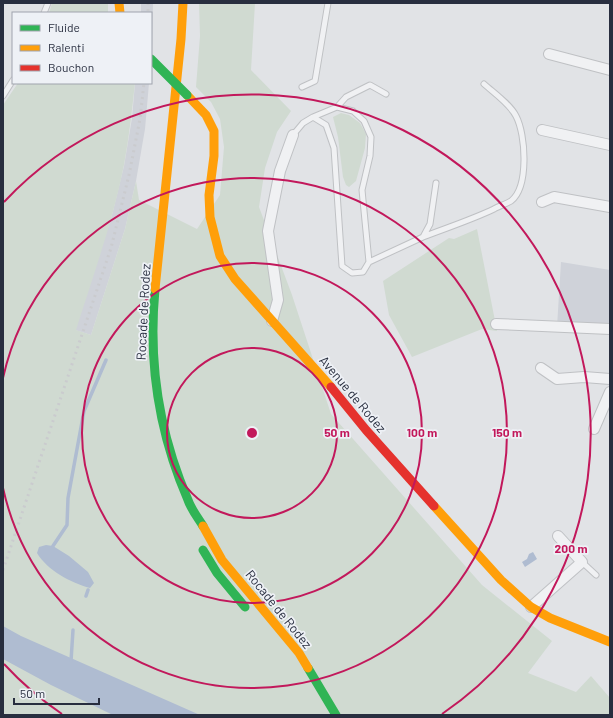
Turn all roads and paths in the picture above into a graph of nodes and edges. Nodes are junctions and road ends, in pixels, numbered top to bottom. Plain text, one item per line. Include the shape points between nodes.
1 (182, 3) edge
2 (328, 3) edge
3 (549, 54) dead end
4 (152, 61) edge
5 (166, 63) dead end
6 (610, 70) edge
7 (12, 82) edge
8 (484, 84) dead end
9 (164, 86) dead end
10 (302, 87) dead end
11 (386, 94) dead end
12 (3, 96) edge
13 (337, 106) junction
14 (314, 117) junction
15 (542, 130) dead end
16 (293, 135) joint
17 (610, 145) edge
18 (436, 183) dead end
19 (542, 202) dead end
20 (610, 207) edge
21 (423, 237) junction
22 (369, 262) junction
23 (272, 322) junction
24 (496, 324) dead end
25 (610, 329) edge
26 (541, 368) dead end
27 (610, 379) edge
28 (610, 392) edge
29 (594, 429) dead end
30 (558, 536) dead end
31 (198, 542) dead end
32 (582, 562) junction
33 (596, 575) dead end
34 (531, 607) junction
35 (250, 613) dead end
36 (610, 642) edge
37 (336, 715) edge

1 - 37 main road, Rocade de Rodez via 181,39 154,302 152,342 158,402 169,451 192,507 222,560 299,653
2 - 10 lane via 315,81
3 - 6 street
4 - 23 main road, Avenue de Rodez, bridge via 206,115 214,131 209,195 210,217 220,256 235,279
5 - 9 main road
7 - 12 lane
8 - 21 lane via 516,116 525,150 522,179 518,190 511,201
11 - 13 lane via 370,85
13 - 14 lane
13 - 22 lane via 353,111 364,121 371,138 370,156 362,190
14 - 16 lane via 303,123
14 - 22 lane via 326,125 334,148 342,266 352,273 362,272
15 - 17 street
16 - 23 street via 280,171 268,231 278,300
18 - 21 lane via 430,224
19 - 20 street via 554,197
21 - 22 lane
23 - 34 main road, Avenue de Rodez via 319,372 366,430 458,533 501,580
24 - 25 street
26 - 27 street via 557,379
28 - 29 street
30 - 32 street
31 - 35 main road, Rocade de Rodez via 217,573
32 - 33 lane
32 - 34 street
34 - 36 main road, Avenue de Rodez via 550,618

